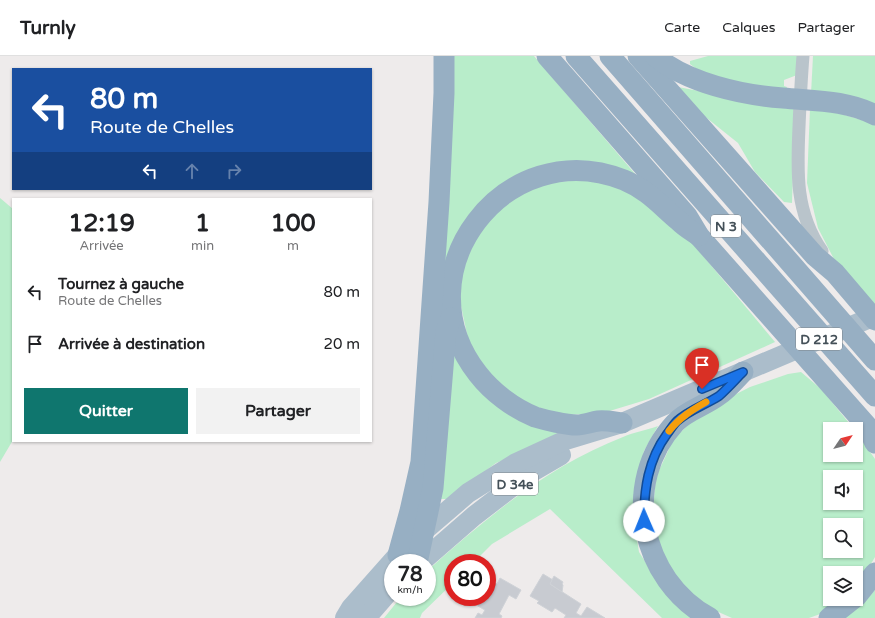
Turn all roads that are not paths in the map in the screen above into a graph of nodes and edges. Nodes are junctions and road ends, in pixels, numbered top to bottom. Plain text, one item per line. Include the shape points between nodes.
1 (444, 56) edge
2 (547, 56) edge
3 (576, 56) edge
4 (610, 56) edge
5 (638, 56) edge
6 (655, 56) edge
7 (803, 56) edge
8 (875, 115) edge
9 (699, 236) junction
10 (836, 273) junction
11 (875, 316) edge
12 (451, 318) junction
13 (875, 320) edge
14 (875, 360) edge
15 (743, 372) junction
16 (875, 396) edge
17 (622, 423) junction
18 (872, 433) edge
19 (424, 530) junction
20 (398, 554) edge
21 (399, 554) edge
22 (420, 554) edge
23 (429, 554) edge
24 (384, 571) edge
25 (875, 573) edge
26 (863, 588) edge
27 (384, 597) edge
28 (844, 606) edge
29 (345, 618) edge
30 (366, 618) edge
31 (710, 618) edge
32 (829, 618) edge

1 - 20 highway via 439,202 421,462
2 - 9 highway via 687,216
3 - 16 highway, N 3
4 - 14 highway, N 3
5 - 10 highway via 815,256
6 - 8 highway via 682,74 723,89 781,98 827,100
7 - 10 street via 797,177 800,200 813,238
9 - 12 highway via 679,221 656,198 611,175 571,170 533,178 500,197 472,226 460,248 453,271 450,294
9 - 18 highway
10 - 13 highway
11 - 15 main road, D 212
12 - 17 highway via 462,351 471,365 491,389 504,399 535,417 549,420 577,425 599,420
12 - 19 highway via 446,331 432,488
15 - 17 main road, D 34e
15 - 31 highway via 718,396 676,422 660,444 651,462 646,481 644,521 655,560 680,596
17 - 19 main road, D 34e via 566,440 516,462 468,493
17 - 23 main road, D 34e via 530,473
19 - 21 main road, D 34e
19 - 22 highway
24 - 29 main road, D 34e
25 - 26 highway
27 - 30 main road
28 - 32 highway

